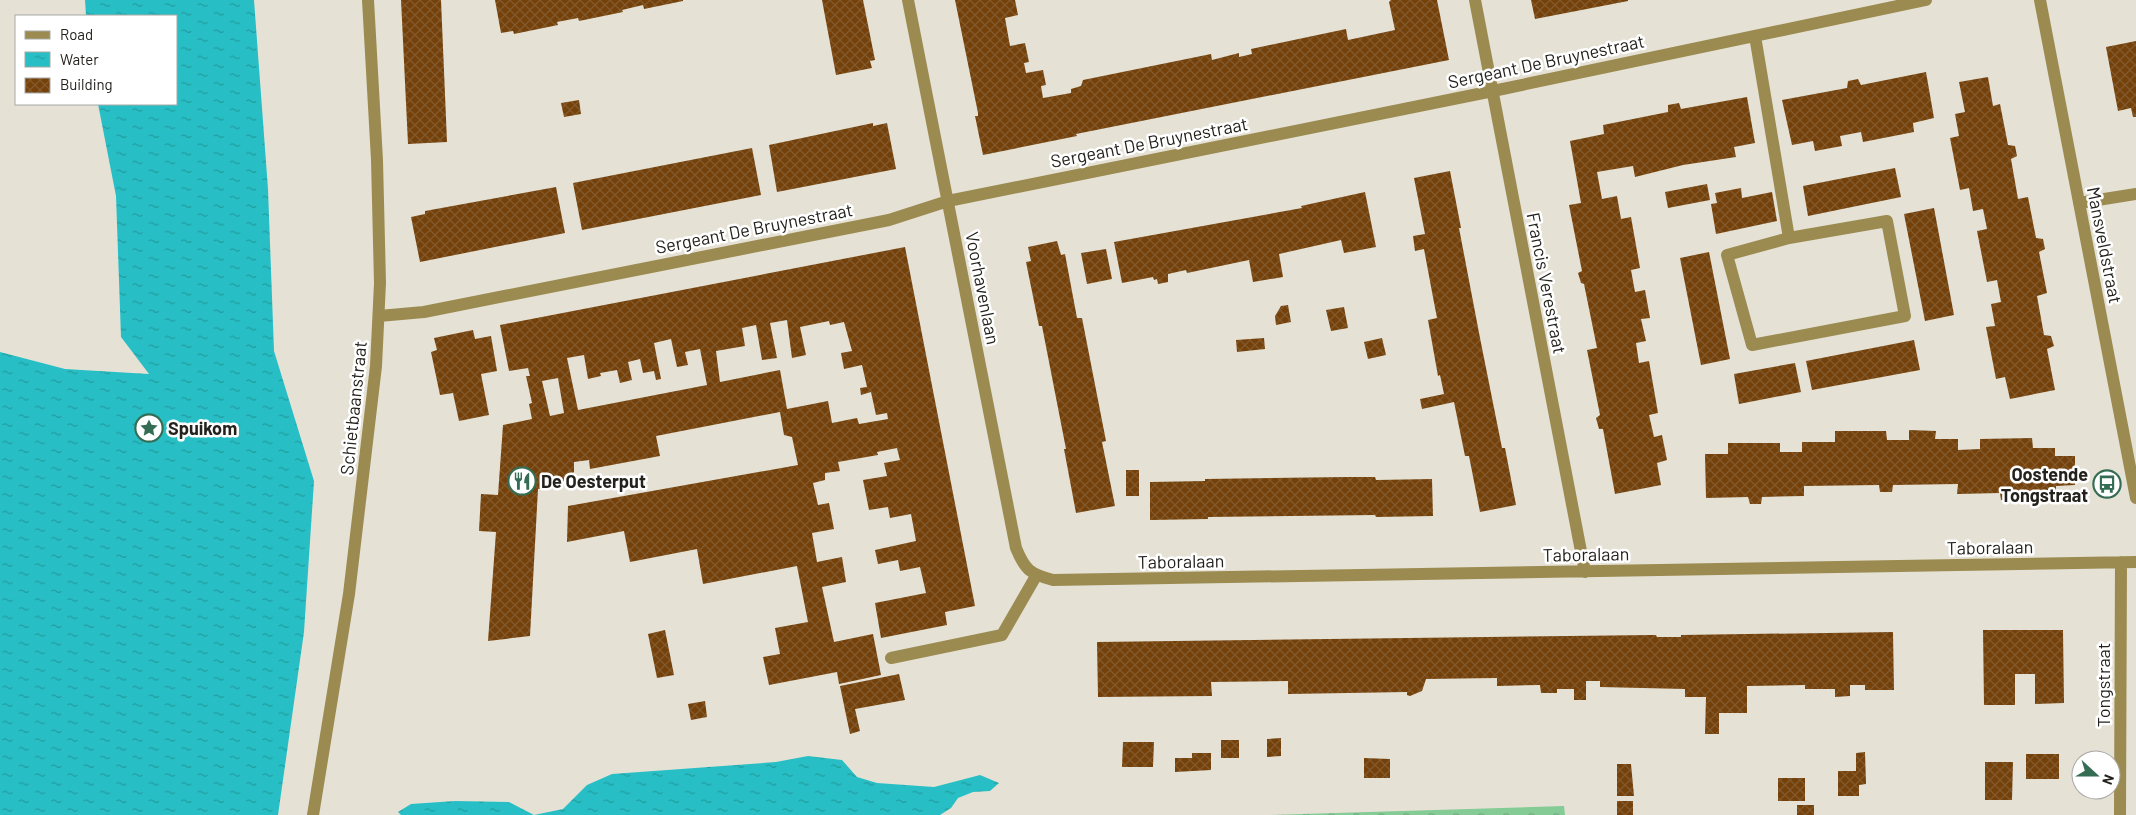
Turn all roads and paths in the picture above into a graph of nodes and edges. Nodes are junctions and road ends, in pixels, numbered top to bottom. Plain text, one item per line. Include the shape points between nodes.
1 (368, 0) edge
2 (908, 0) edge
3 (1475, 0) edge
4 (1926, 0) edge
5 (2040, 0) edge
6 (1755, 36) junction
7 (1493, 91) junction
8 (2136, 194) edge
9 (948, 201) junction
10 (2079, 203) junction
11 (1789, 238) junction
12 (379, 316) junction
13 (2136, 498) edge
14 (2121, 562) junction
15 (2136, 562) edge
16 (1585, 572) junction
17 (1036, 576) junction
18 (891, 658) dead end
19 (2120, 812) edge
20 (313, 815) edge

1 - 12 street, Schietbaanstraat via 377,160
2 - 9 street, Voorhavenlaan
3 - 7 street, Francis Verestraat
4 - 6 street, Sergeant De Bruynestraat
5 - 10 street, Mansveldstraat
6 - 7 street, Sergeant De Bruynestraat
6 - 11 street
7 - 9 street, Sergeant De Bruynestraat
7 - 16 street, Francis Verestraat
8 - 10 street
9 - 12 street, Sergeant De Bruynestraat via 888,220 424,312
9 - 17 street, Voorhavenlaan via 1016,548 1024,566
10 - 13 street, Mansveldstraat
11 - 11 street via 1887,222 1906,316 1752,345 1728,256
12 - 20 street, Schietbaanstraat via 350,594
14 - 15 street, Taboralaan
14 - 16 street, Taboralaan
14 - 19 street, Tongstraat
16 - 17 street, Taboralaan via 1052,580
17 - 18 street via 1002,635

